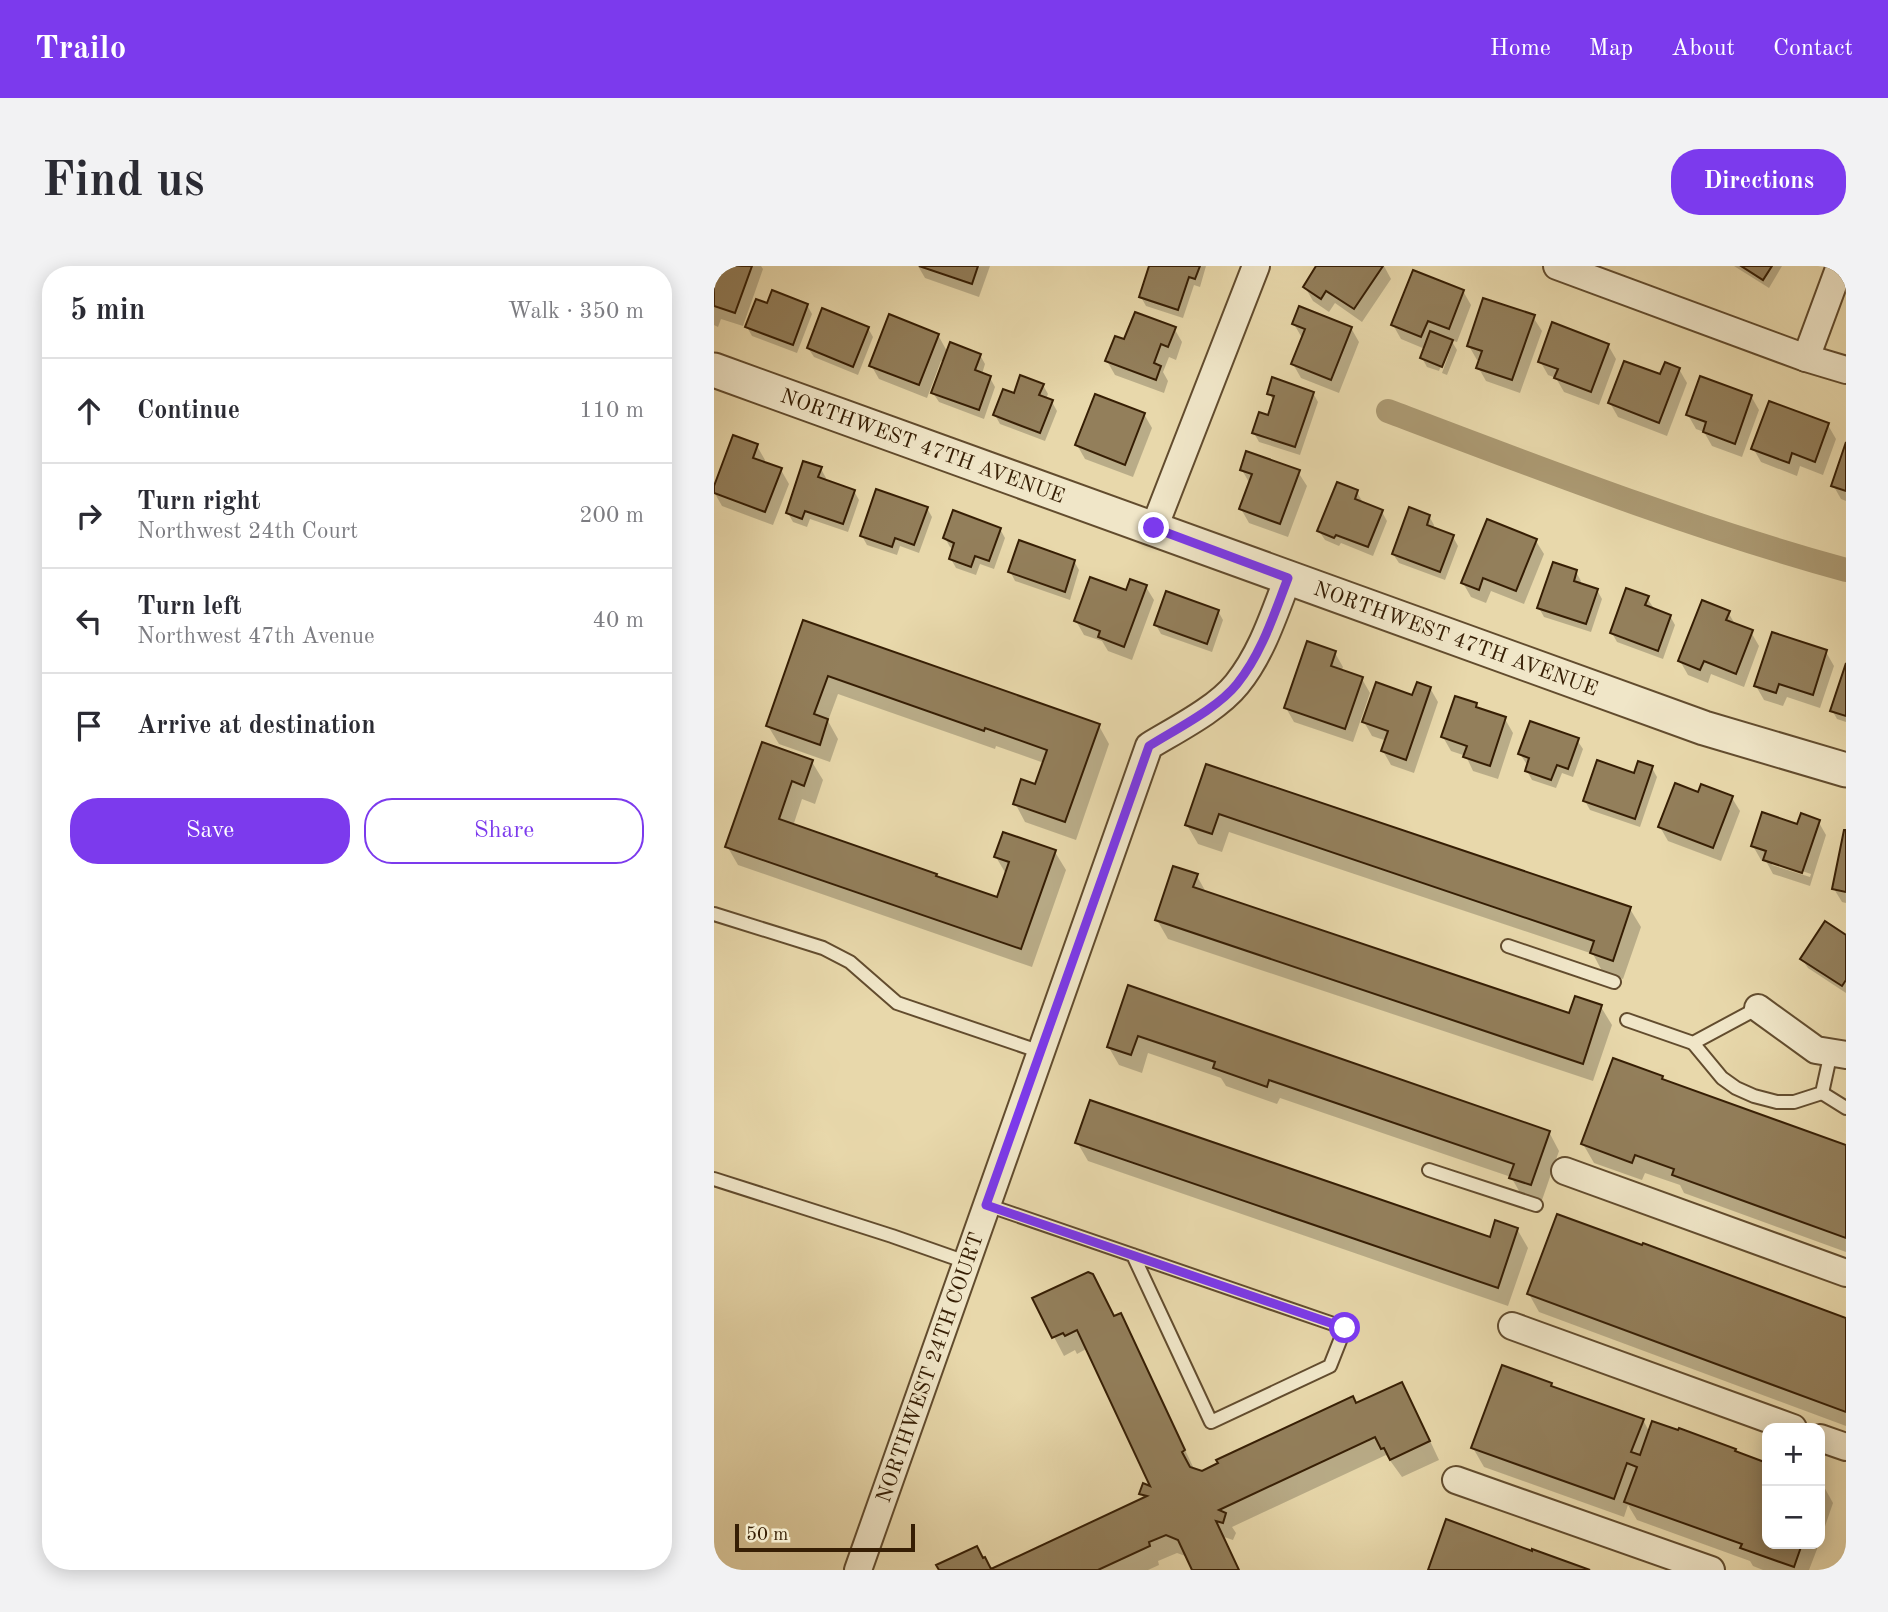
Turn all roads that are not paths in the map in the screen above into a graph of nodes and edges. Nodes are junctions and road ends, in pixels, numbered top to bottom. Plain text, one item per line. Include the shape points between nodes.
1 (1256, 266) edge
2 (1556, 266) edge
3 (1840, 266) edge
4 (1806, 358) junction
5 (714, 370) edge
6 (1846, 370) edge
7 (1154, 528) junction
8 (1288, 578) junction
9 (1846, 770) edge
10 (714, 914) edge
11 (1508, 946) dead end
12 (1614, 982) dead end
13 (1758, 1008) joint
14 (1627, 1020) dead end
15 (1693, 1043) junction
16 (1041, 1052) junction
17 (1839, 1054) edge
18 (1822, 1093) junction
19 (1846, 1108) edge
20 (1429, 1170) dead end
21 (1565, 1171) dead end
22 (714, 1179) edge
23 (986, 1205) junction
24 (1536, 1205) dead end
25 (1133, 1255) junction
26 (966, 1262) junction
27 (1846, 1273) edge
28 (1512, 1326) dead end
29 (1779, 1423) edge
30 (1825, 1440) edge
31 (1846, 1447) edge
32 (1456, 1480) dead end
33 (858, 1570) edge
34 (1711, 1570) edge

1 - 7 street
2 - 4 street
3 - 4 street
4 - 6 street
5 - 7 street, NORTHWEST 47TH AVENUE
7 - 8 street, NORTHWEST 47TH AVENUE
8 - 9 street, NORTHWEST 47TH AVENUE via 1704,728
8 - 16 street, NORTHWEST 24TH COURT via 1267,632 1236,686 1149,746
10 - 16 lane via 823,948 850,962 897,1003
11 - 12 lane
13 - 15 lane
13 - 17 street via 1816,1050
14 - 15 lane
15 - 18 lane via 1722,1078 1754,1096 1794,1102
16 - 23 street, NORTHWEST 24TH COURT
17 - 18 lane
18 - 19 lane
20 - 24 lane
21 - 27 street
22 - 26 lane
23 - 25 lane
23 - 26 street, NORTHWEST 24TH COURT
25 - 25 lane via 1211,1422 1330,1366 1345,1328
26 - 33 street, NORTHWEST 24TH COURT
28 - 29 street
30 - 31 street
32 - 34 street

